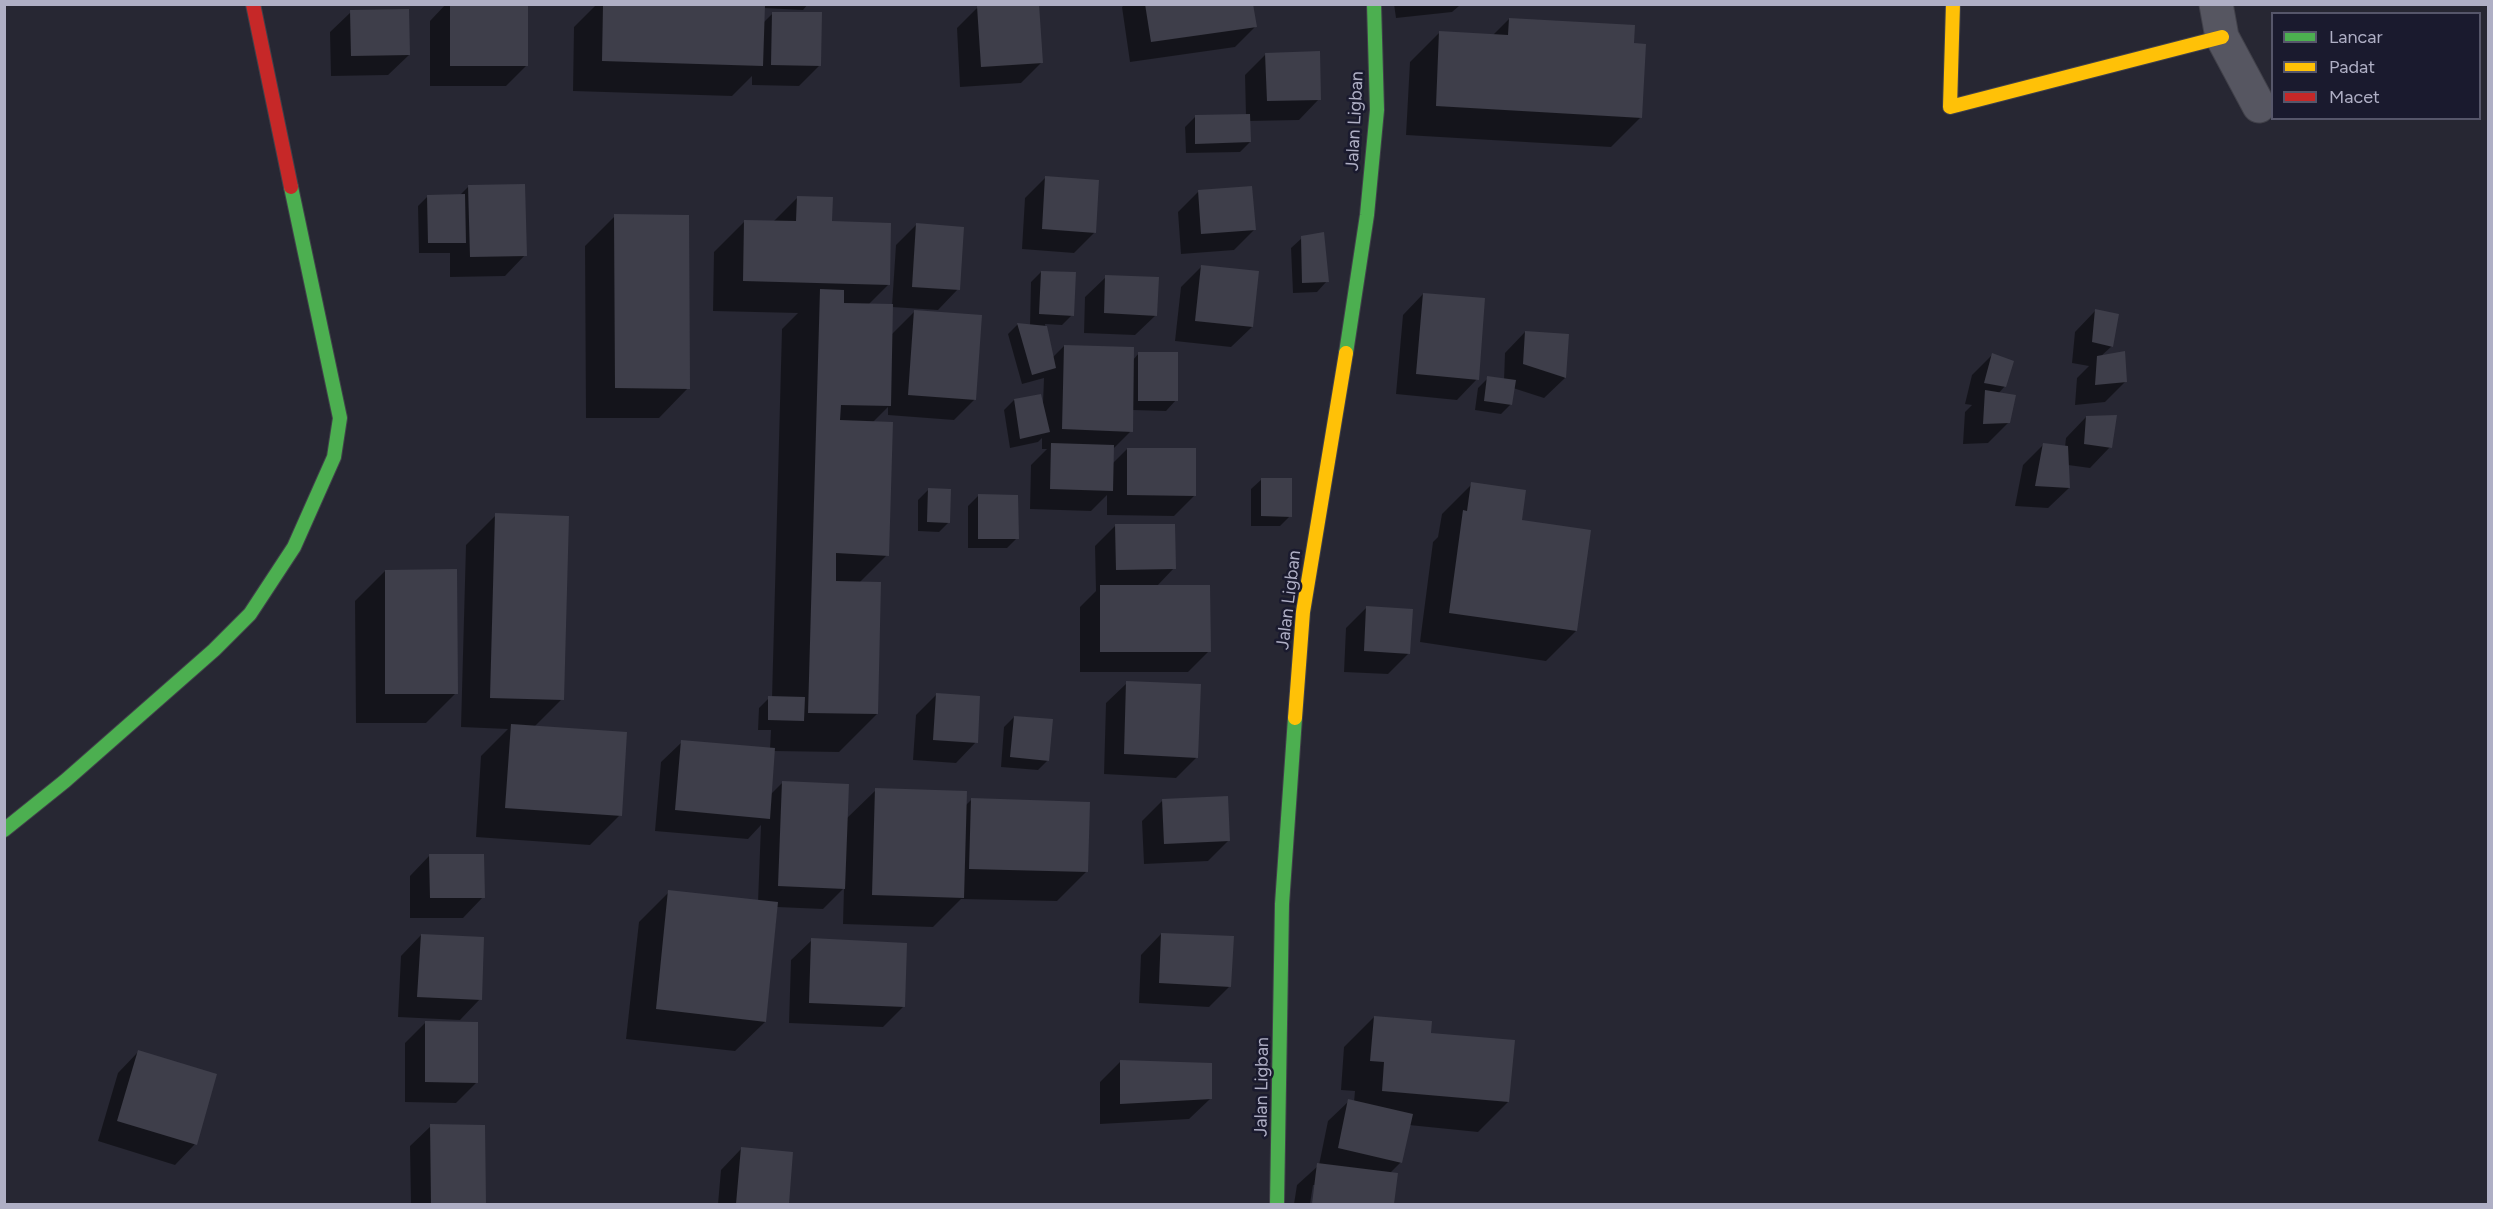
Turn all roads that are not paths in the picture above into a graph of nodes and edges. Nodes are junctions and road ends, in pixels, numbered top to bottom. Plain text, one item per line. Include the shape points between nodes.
1 (253, 4) edge
2 (1374, 4) edge
3 (1953, 4) edge
4 (2216, 4) edge
5 (2223, 37) junction
6 (2259, 106) dead end
7 (4, 830) edge
8 (1277, 1204) edge

1 - 7 street via 340,418 334,457 294,547 250,614 65,781
2 - 8 street, Jalan Ligban via 1377,110 1367,215 1303,612 1282,903
3 - 5 street via 1950,107
4 - 5 street
5 - 6 street

